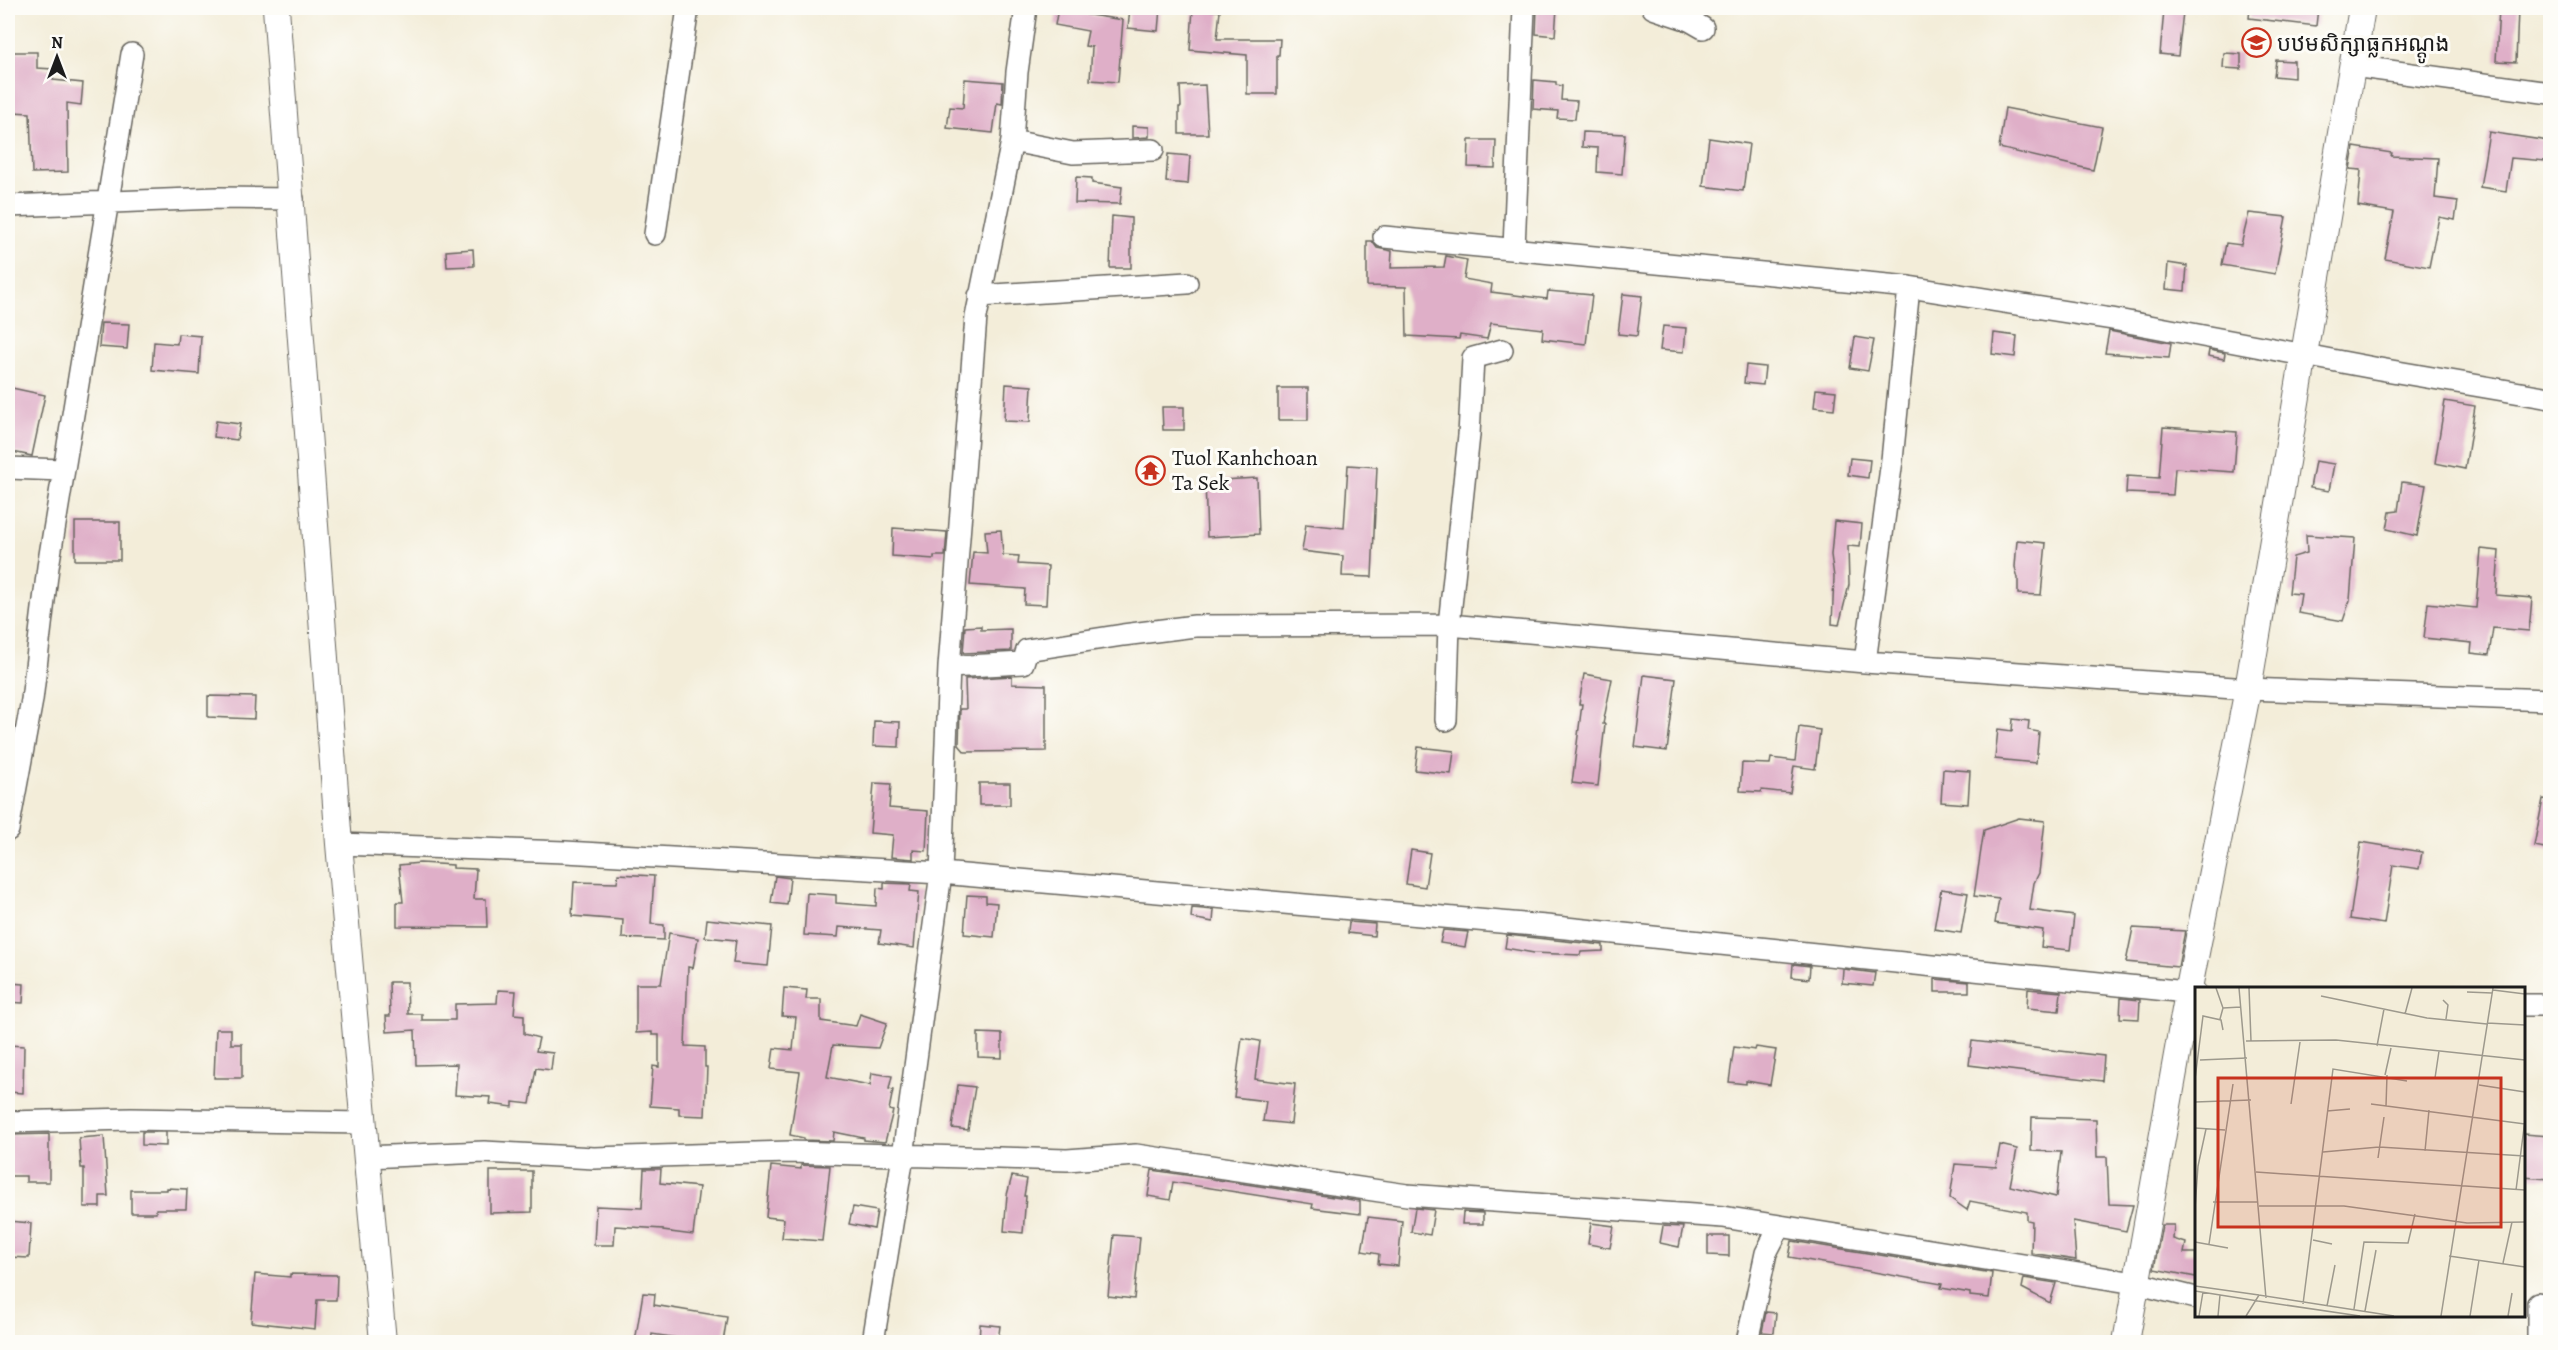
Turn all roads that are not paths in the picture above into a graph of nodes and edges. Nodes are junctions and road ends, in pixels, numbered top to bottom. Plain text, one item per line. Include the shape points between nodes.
1 (276, 8) edge
2 (688, 8) edge
3 (1026, 8) edge
4 (1524, 8) edge
5 (1653, 8) edge
6 (2362, 8) edge
7 (1703, 28) dead end
8 (132, 54) dead end
9 (2353, 66) junction
10 (2550, 93) edge
11 (1012, 141) junction
12 (1153, 150) dead end
13 (292, 199) junction
14 (109, 201) junction
15 (8, 206) edge
16 (655, 234) dead end
17 (1384, 237) dead end
18 (1514, 248) junction
19 (1187, 283) dead end
20 (1909, 286) junction
21 (978, 296) junction
22 (1502, 350) dead end
23 (2302, 353) junction
24 (2550, 398) edge
25 (8, 468) edge
26 (62, 470) junction
27 (1449, 625) junction
28 (1865, 662) junction
29 (949, 667) junction
30 (2248, 689) junction
31 (2550, 699) edge
32 (1446, 720) dead end
33 (8, 830) edge
34 (339, 844) junction
35 (941, 873) junction
36 (2192, 993) edge
37 (2525, 1005) edge
38 (2550, 1005) edge
39 (8, 1122) edge
40 (363, 1123) junction
41 (903, 1156) junction
42 (366, 1157) junction
43 (1780, 1226) junction
44 (2135, 1283) junction
45 (2195, 1298) edge
46 (2537, 1303) edge
47 (383, 1342) edge
48 (873, 1342) edge
49 (1748, 1342) edge
50 (2126, 1342) edge
51 (2538, 1342) edge

1 - 13 street
2 - 16 street
3 - 11 street
4 - 18 street
5 - 7 street
6 - 9 street
8 - 14 street
9 - 10 street
9 - 23 street
11 - 12 street via 1073,153
11 - 21 street
13 - 14 street
13 - 34 street
14 - 15 street
14 - 26 street
17 - 18 street
18 - 20 street
19 - 21 street
20 - 23 street
20 - 28 street via 1892,460
21 - 29 street
22 - 27 street via 1473,358
23 - 24 street
23 - 30 street
25 - 26 street
26 - 33 street via 32,700
27 - 28 street
27 - 29 street via 1195,626 1027,650 1023,663
27 - 32 street
28 - 30 street
29 - 35 street
30 - 31 street
30 - 36 street
34 - 35 street
34 - 40 street
35 - 36 street via 1546,926
35 - 41 street
36 - 44 street
37 - 38 street
39 - 40 street via 131,1119
40 - 42 street
41 - 42 street via 789,1152 594,1158 484,1152
41 - 43 street via 1067,1160 1136,1155 1407,1195 1723,1217
41 - 48 street
42 - 47 street
43 - 44 street
43 - 49 street via 1766,1253
44 - 45 street
44 - 50 street
46 - 51 street

